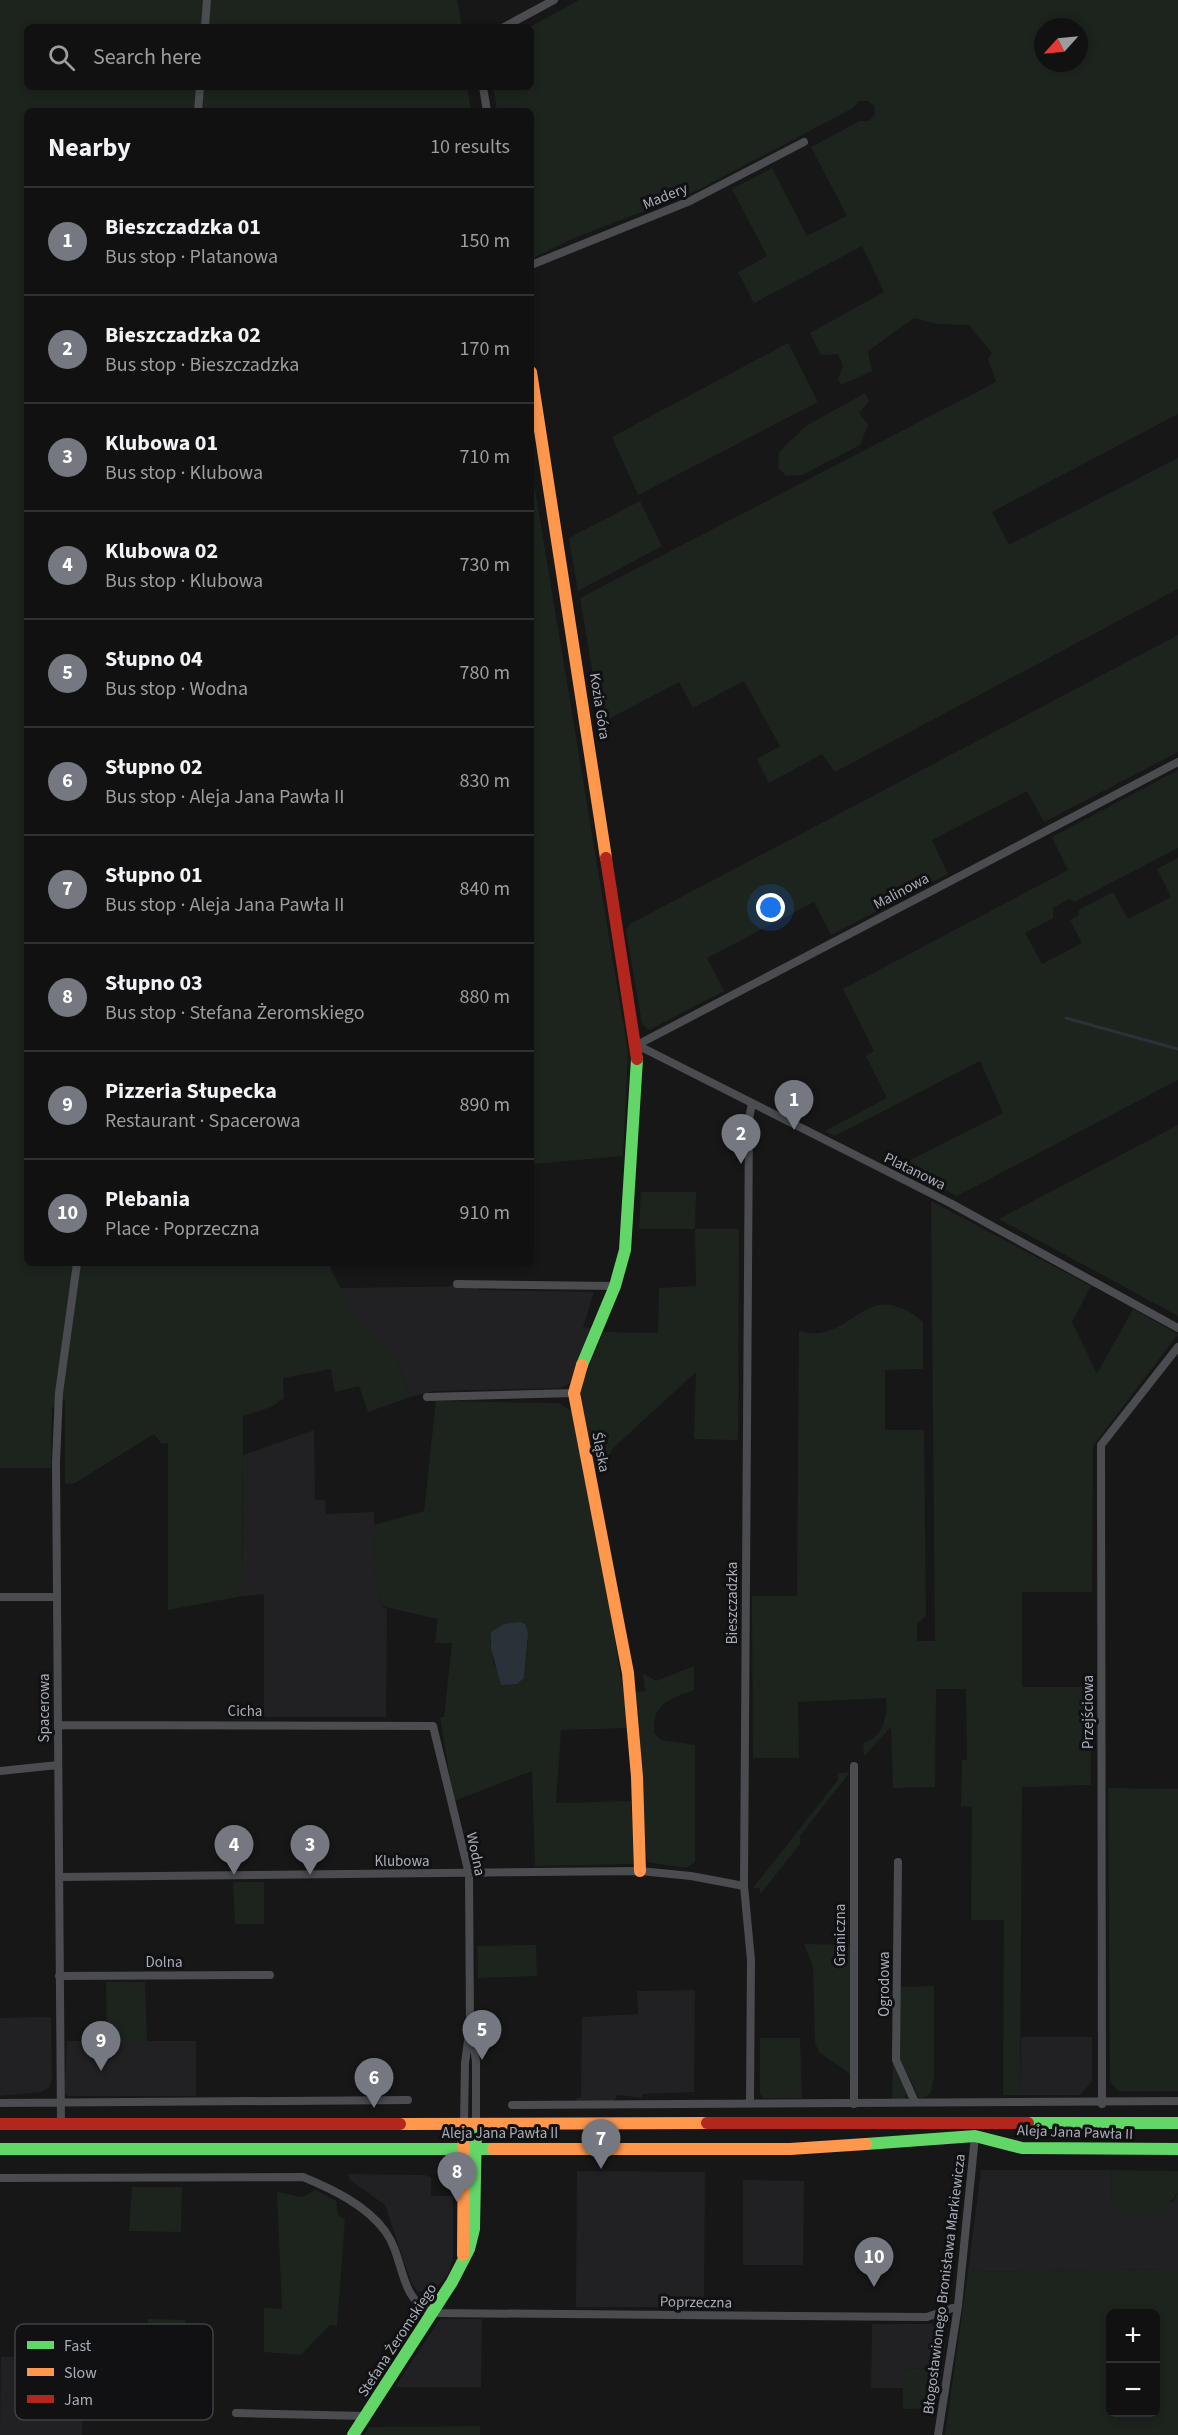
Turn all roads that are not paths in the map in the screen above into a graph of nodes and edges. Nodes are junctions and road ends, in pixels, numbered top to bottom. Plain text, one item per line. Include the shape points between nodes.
1 (207, 0) edge
2 (554, 0) edge
3 (205, 24) edge
4 (510, 24) edge
5 (200, 90) edge
6 (484, 90) edge
7 (198, 108) edge
8 (486, 108) edge
9 (804, 142) dead end
10 (534, 264) edge
11 (534, 391) edge
12 (1178, 762) edge
13 (637, 1045) junction
14 (752, 1103) junction
15 (77, 1266) edge
16 (457, 1284) dead end
17 (615, 1286) junction
18 (1178, 1328) edge
19 (1178, 1347) edge
20 (574, 1393) junction
21 (427, 1397) dead end
22 (0, 1597) edge
23 (57, 1597) junction
24 (58, 1725) junction
25 (433, 1726) joint
26 (58, 1765) junction
27 (854, 1766) dead end
28 (0, 1771) edge
29 (898, 1862) dead end
30 (640, 1871) junction
31 (469, 1874) junction
32 (59, 1877) junction
33 (744, 1886) junction
34 (270, 1975) dead end
35 (59, 1976) junction
36 (408, 2100) dead end
37 (1178, 2101) edge
38 (61, 2102) junction
39 (750, 2102) junction
40 (915, 2102) junction
41 (0, 2103) edge
42 (854, 2104) junction
43 (1102, 2104) junction
44 (512, 2105) dead end
45 (1178, 2123) edge
46 (0, 2124) edge
47 (61, 2124) junction
48 (470, 2125) junction
49 (975, 2136) junction
50 (0, 2149) edge
51 (470, 2149) junction
52 (1178, 2149) edge
53 (0, 2178) edge
54 (958, 2306) junction
55 (432, 2313) junction
56 (236, 2413) dead end
57 (366, 2416) junction
58 (352, 2435) edge
59 (938, 2435) edge

1 - 3 street
2 - 4 street
5 - 7 street
6 - 8 street
9 - 10 street, Madery via 690,201
11 - 13 main road, Kozia Góra
12 - 13 street, Malinowa
13 - 14 street, Platanowa
13 - 17 main road, Śląska via 626,1242
14 - 18 street, Platanowa via 952,1204
14 - 33 street, Bieszczadzka
15 - 23 street, Spacerowa via 59,1393
16 - 17 street
17 - 20 main road, Śląska via 586,1352
19 - 43 street, Przejściowa via 1101,1445
20 - 21 street
20 - 30 main road, Śląska via 628,1673
22 - 23 street
23 - 24 street, Spacerowa
24 - 25 street, Cicha
24 - 26 street, Spacerowa
25 - 31 street, Wodna
26 - 28 street
26 - 32 street, Spacerowa
27 - 42 street, Graniczna
29 - 40 street, Ogrodowa via 896,2060
30 - 31 street, Klubowa
30 - 33 street, Klubowa
31 - 32 street, Klubowa
31 - 48 street, Wodna via 470,2026 476,2061
32 - 35 street, Spacerowa
33 - 39 street, Bieszczadzka via 751,1960
34 - 35 street, Dolna
35 - 38 street, Spacerowa
36 - 38 street
37 - 43 street
38 - 41 street
38 - 47 street, Spacerowa
39 - 42 street
39 - 44 street
40 - 42 street
40 - 43 street
45 - 48 main road, Aleja Jana Pawła II
46 - 47 main road, Aleja Jana Pawła II
47 - 48 main road, Aleja Jana Pawła II
48 - 51 main road, Stefana Żeromskiego
49 - 51 main road, Aleja Jana Pawła II via 790,2149
49 - 52 main road, Aleja Jana Pawła II via 1022,2148
49 - 54 street, Błogosławionego Bronisława Markiewicza
50 - 51 main road, Aleja Jana Pawła II
51 - 55 main road, Stefana Żeromskiego via 474,2229 463,2259
53 - 55 street via 303,2177 375,2218 391,2241 411,2296
54 - 55 street, Poprzeczna via 927,2318
54 - 59 street, Błogosławionego Bronisława Markiewicza
55 - 57 main road, Stefana Żeromskiego
56 - 57 street
57 - 58 main road, Stefana Żeromskiego

